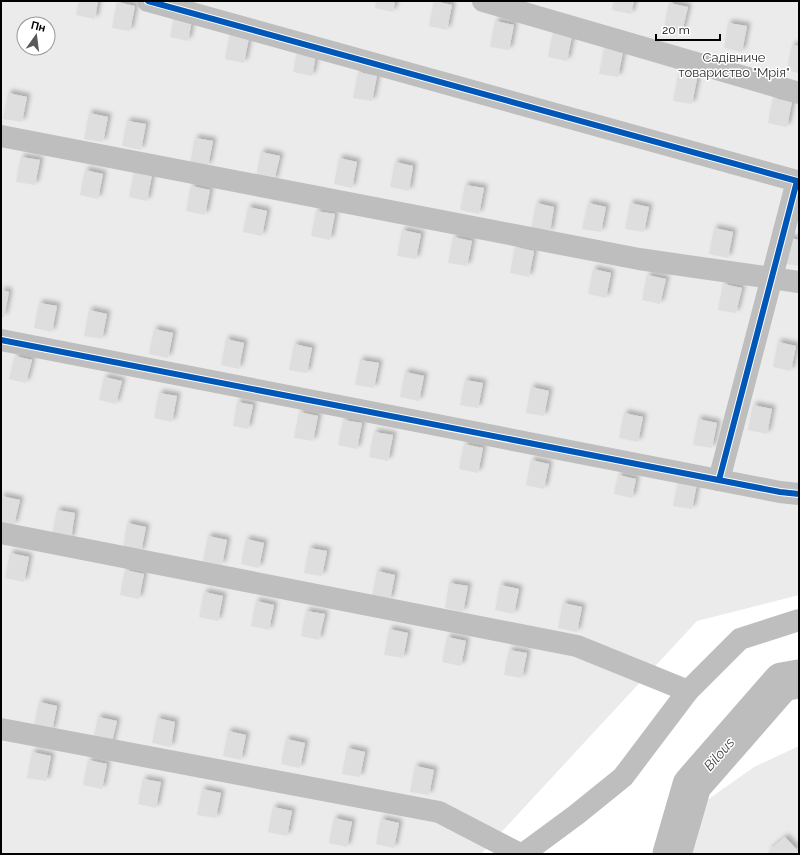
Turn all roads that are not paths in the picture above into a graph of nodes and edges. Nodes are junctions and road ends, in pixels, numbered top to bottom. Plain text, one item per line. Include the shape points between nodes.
1 (148, 1) edge
2 (483, 1) edge
3 (799, 93) edge
4 (1, 136) edge
5 (771, 278) junction
6 (799, 282) edge
7 (1, 340) edge
8 (719, 480) junction
9 (799, 494) edge
10 (1, 533) edge
11 (799, 620) edge
12 (688, 691) junction
13 (1, 729) edge
14 (521, 854) edge

1 - 5 street via 797,180
2 - 3 street
4 - 5 street via 639,259
5 - 6 street
5 - 8 street
7 - 8 street
8 - 9 street
10 - 12 street via 578,646
11 - 12 street via 740,639
12 - 14 street via 623,777 576,815
13 - 14 street via 438,812

